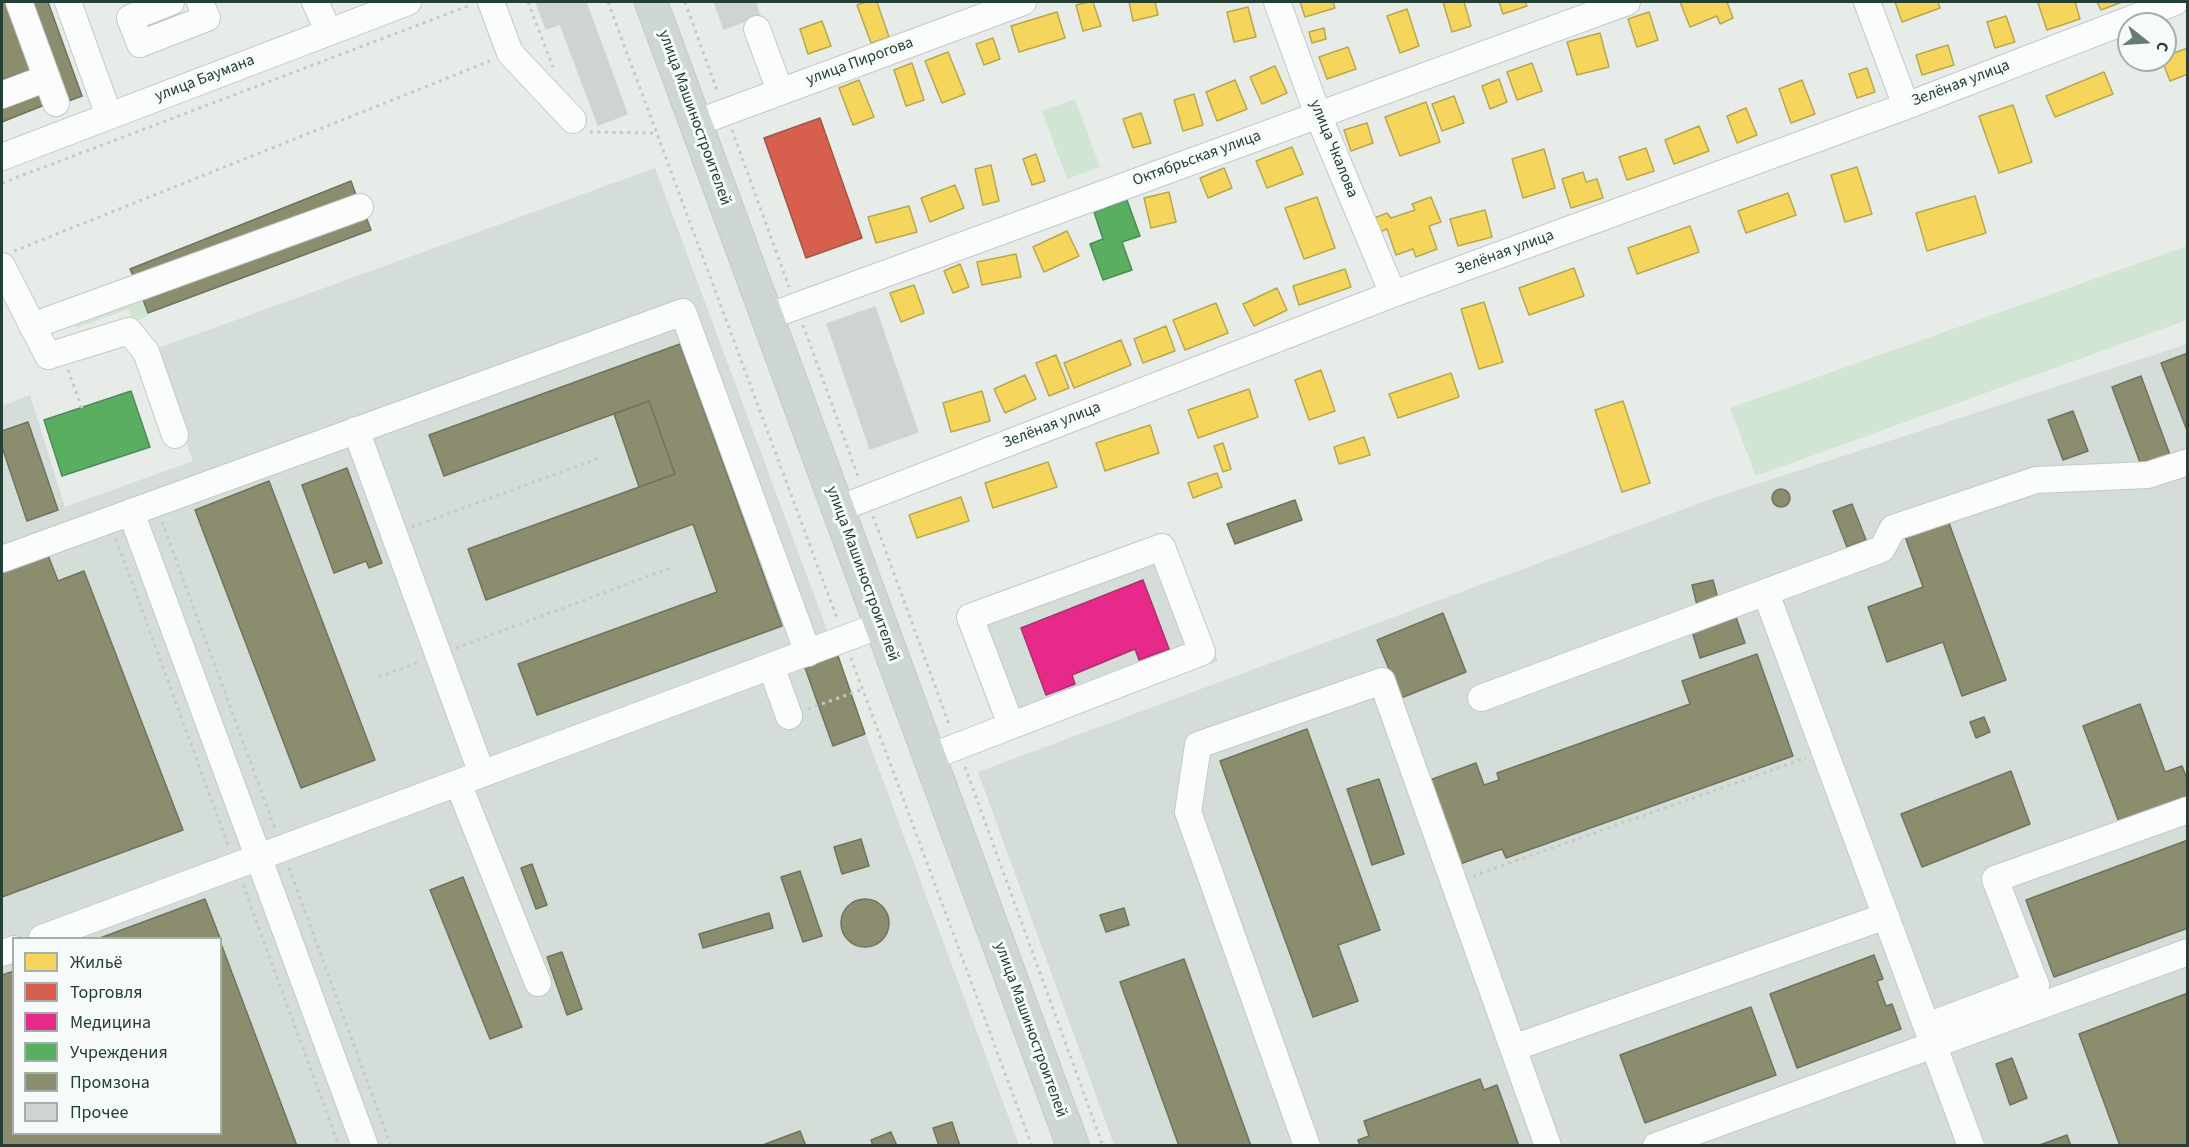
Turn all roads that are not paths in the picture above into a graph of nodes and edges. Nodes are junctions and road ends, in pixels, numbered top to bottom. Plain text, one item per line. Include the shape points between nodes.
1 (18, 2) edge
2 (68, 2) edge
3 (171, 2) edge
4 (202, 2) edge
5 (315, 2) edge
6 (408, 2) edge
7 (491, 2) edge
8 (651, 2) edge
9 (1023, 2) edge
10 (1277, 2) edge
11 (1626, 2) edge
12 (1867, 2) edge
13 (2175, 2) edge
14 (757, 29) dead end
15 (329, 32) junction
16 (47, 78) junction
17 (780, 92) junction
18 (2, 95) edge
19 (56, 103) dead end
20 (1906, 106) junction
21 (1318, 115) junction
22 (109, 116) junction
23 (573, 120) dead end
24 (696, 123) junction
25 (2, 157) edge
26 (360, 207) dead end
27 (4, 260) edge
28 (1393, 294) junction
29 (767, 317) junction
30 (32, 326) junction
31 (356, 430) junction
32 (175, 435) dead end
33 (2187, 462) edge
34 (853, 504) junction
35 (132, 511) junction
36 (2, 559) edge
37 (1767, 596) dead end
38 (881, 625) junction
39 (808, 653) junction
40 (771, 666) junction
41 (1481, 698) dead end
42 (789, 717) road end
43 (1011, 725) junction
44 (943, 752) junction
45 (482, 774) junction
46 (458, 783) junction
47 (2187, 810) edge
48 (259, 857) junction
49 (1886, 916) junction
50 (47, 937) edge
51 (2187, 952) edge
52 (538, 983) dead end
53 (1930, 1035) junction
54 (1514, 1048) junction
55 (365, 1146) edge
56 (1073, 1146) edge
57 (1307, 1146) edge
58 (1548, 1146) edge
59 (1656, 1146) edge
60 (1971, 1146) edge

1 - 16 street
2 - 22 street
3 - 4 street via 130,18 140,44 207,18
5 - 15 street
6 - 15 street, улица Баумана
7 - 23 street via 510,53
8 - 24 main road, улица Машиностроителей
9 - 17 street, улица Пирогова
10 - 21 street, улица Чкалова
11 - 21 street, Октябрьская улица
12 - 20 street
13 - 20 street, Зелёная улица
14 - 17 street
15 - 22 street, улица Баумана
16 - 18 street
16 - 19 street
17 - 24 street, улица Пирогова
20 - 28 street, Зелёная улица
21 - 28 street, улица Чкалова
21 - 29 street, Октябрьская улица
22 - 25 street, улица Баумана
24 - 29 main road, улица Машиностроителей
26 - 30 street
27 - 30 street
28 - 34 street, Зелёная улица
29 - 34 main road, улица Машиностроителей
30 - 32 street via 48,356 129,330 146,352
31 - 35 street
31 - 39 street via 683,312
31 - 45 street
33 - 41 street via 2148,475 2036,480 1915,520 1893,528 1882,549
34 - 38 main road, улица Машиностроителей
35 - 36 street
35 - 48 street
37 - 49 street
38 - 39 street
38 - 44 main road, улица Машиностроителей
39 - 40 street
40 - 42 street
40 - 45 street
43 - 43 street via 1202,652 1162,547 970,616
43 - 44 street
44 - 56 main road, улица Машиностроителей
45 - 46 street
46 - 48 street
46 - 52 street
47 - 53 street via 1995,879 2036,986
48 - 50 street
48 - 55 street
49 - 53 street
49 - 54 street
51 - 53 street
53 - 59 street
53 - 60 street
54 - 57 street via 1382,681 1198,745 1188,812
54 - 58 street

